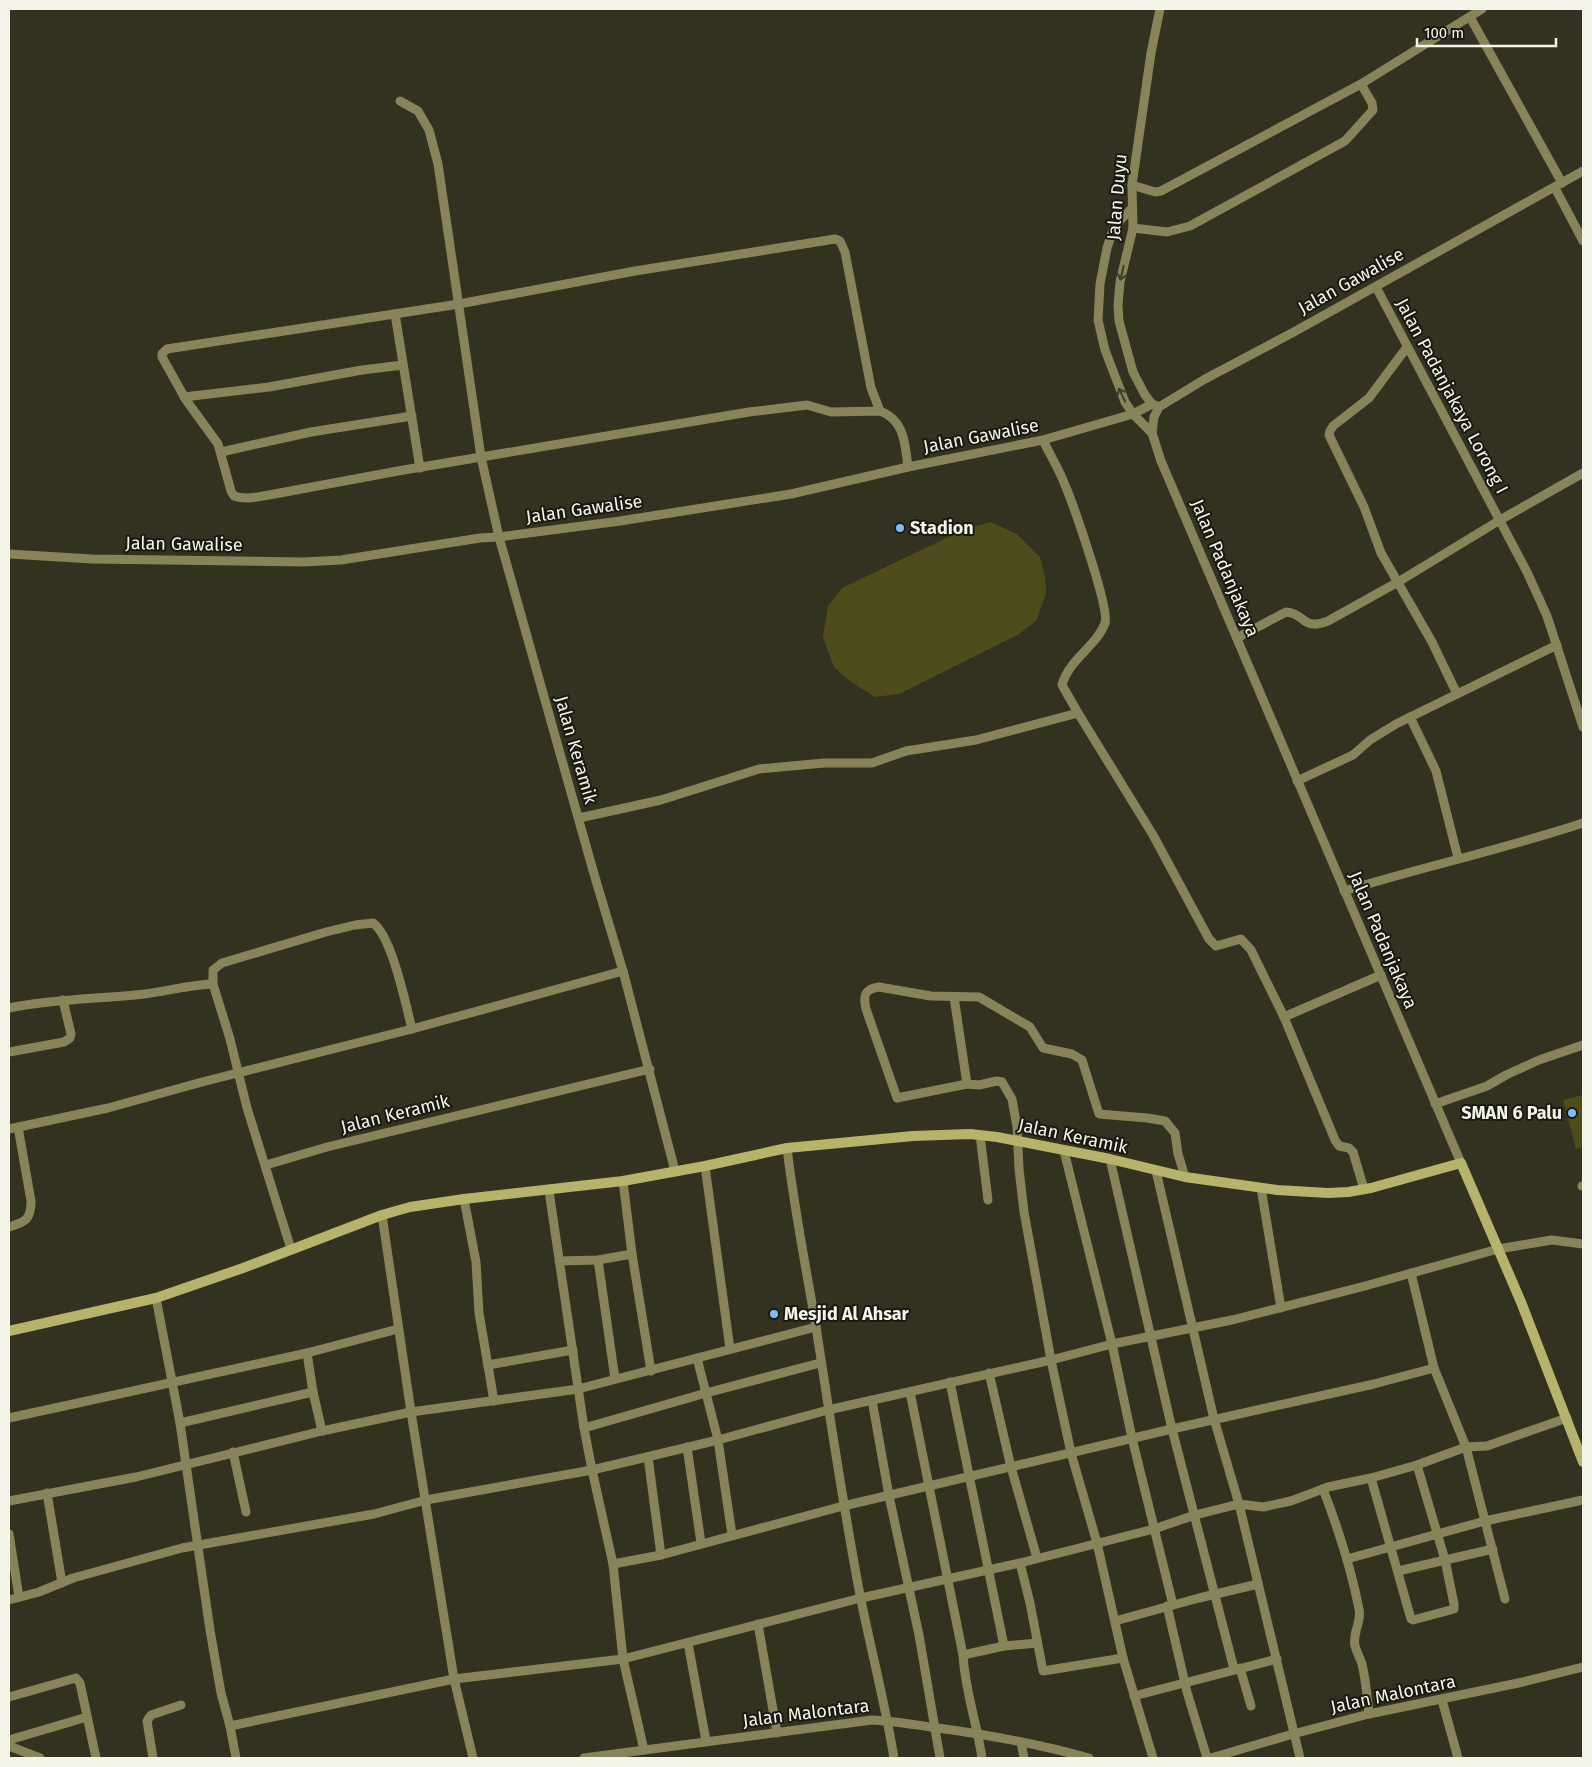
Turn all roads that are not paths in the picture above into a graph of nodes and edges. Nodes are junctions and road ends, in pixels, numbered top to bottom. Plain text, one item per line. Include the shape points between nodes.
1 (1160, 9) edge
2 (1482, 9) edge
3 (1470, 17) junction
4 (1361, 84) junction
5 (400, 101) dead end
6 (1583, 171) edge
7 (1132, 185) junction
8 (1559, 185) junction
9 (1132, 208) junction
10 (1134, 228) junction
11 (1583, 241) edge
12 (1376, 287) junction
13 (459, 304) junction
14 (395, 314) junction
15 (1407, 347) junction
16 (404, 365) junction
17 (184, 397) junction
18 (1156, 405) junction
19 (880, 411) junction
20 (1133, 414) junction
21 (412, 416) junction
22 (1152, 433) junction
23 (1042, 440) junction
24 (221, 452) junction
25 (481, 457) junction
26 (908, 467) junction
27 (420, 468) junction
28 (1583, 474) edge
29 (1500, 520) junction
30 (499, 537) junction
31 (9, 554) edge
32 (1398, 582) junction
33 (1237, 638) junction
34 (1557, 645) junction
35 (1457, 694) junction
36 (1078, 713) junction
37 (1410, 717) junction
38 (1583, 727) edge
39 (1297, 781) junction
40 (579, 818) junction
41 (1583, 823) edge
42 (1458, 858) junction
43 (1344, 891) junction
44 (623, 971) junction
45 (1381, 975) junction
46 (213, 984) junction
47 (954, 997) junction
48 (63, 1000) junction
49 (9, 1008) edge
50 (1284, 1017) junction
51 (412, 1029) junction
52 (1583, 1044) edge
53 (9, 1052) edge
54 (650, 1070) junction
55 (238, 1073) junction
56 (967, 1084) junction
57 (1435, 1104) junction
58 (13, 1128) edge
59 (980, 1136) junction
60 (1017, 1141) junction
61 (787, 1148) junction
62 (1064, 1151) junction
63 (1110, 1159) junction
64 (1461, 1163) junction
65 (266, 1165) junction
66 (705, 1166) junction
67 (675, 1171) junction
68 (1156, 1172) junction
69 (1184, 1177) junction
70 (623, 1181) junction
71 (1260, 1188) junction
72 (1364, 1189) junction
73 (549, 1190) junction
74 (464, 1199) junction
75 (988, 1200) dead end
76 (382, 1215) junction
77 (9, 1227) edge
78 (1583, 1244) edge
79 (291, 1249) junction
80 (1498, 1249) junction
81 (632, 1254) junction
82 (598, 1260) junction
83 (559, 1261) junction
84 (1411, 1273) junction
85 (156, 1298) junction
86 (1281, 1308) junction
87 (816, 1327) junction
88 (398, 1329) junction
89 (1193, 1329) junction
90 (9, 1331) edge
91 (1152, 1336) junction
92 (1112, 1344) junction
93 (730, 1349) junction
94 (573, 1350) junction
95 (307, 1353) junction
96 (697, 1358) junction
97 (1051, 1360) junction
98 (820, 1364) junction
99 (488, 1365) junction
100 (1434, 1368) junction
101 (651, 1370) junction
102 (989, 1373) junction
103 (615, 1380) junction
104 (172, 1382) junction
105 (950, 1382) junction
106 (578, 1389) junction
107 (313, 1392) junction
108 (910, 1392) junction
109 (706, 1393) junction
110 (872, 1400) junction
111 (494, 1401) junction
112 (828, 1410) junction
113 (411, 1412) junction
114 (9, 1418) edge
115 (1567, 1418) junction
116 (1214, 1419) junction
117 (180, 1423) junction
118 (584, 1428) junction
119 (1172, 1428) junction
120 (322, 1431) junction
121 (1132, 1438) junction
122 (718, 1440) junction
123 (687, 1447) junction
124 (1466, 1447) junction
125 (232, 1452) junction
126 (1071, 1452) junction
127 (648, 1457) junction
128 (1583, 1462) edge
129 (187, 1464) junction
130 (1417, 1466) junction
131 (1010, 1467) junction
132 (592, 1470) junction
133 (970, 1476) junction
134 (1372, 1478) junction
135 (929, 1486) junction
136 (1323, 1489) junction
137 (48, 1493) junction
138 (889, 1496) junction
139 (426, 1500) junction
140 (1583, 1500) edge
141 (9, 1501) edge
142 (1239, 1504) junction
143 (844, 1506) junction
144 (246, 1512) dead end
145 (1195, 1515) junction
146 (1485, 1521) junction
147 (1154, 1529) junction
148 (9, 1534) edge
149 (732, 1535) junction
150 (1437, 1535) junction
151 (701, 1543) junction
152 (1097, 1543) junction
153 (197, 1545) junction
154 (1391, 1546) junction
155 (1493, 1549) junction
156 (661, 1555) junction
157 (1037, 1558) junction
158 (1347, 1558) junction
159 (1445, 1560) junction
160 (1020, 1563) junction
161 (613, 1564) junction
162 (989, 1570) junction
163 (1398, 1571) junction
164 (949, 1579) junction
165 (62, 1583) junction
166 (1258, 1584) junction
167 (908, 1588) junction
168 (1215, 1594) junction
169 (19, 1597) junction
170 (861, 1598) junction
171 (1505, 1599) dead end
172 (9, 1600) edge
173 (1170, 1605) junction
174 (1115, 1620) junction
175 (758, 1624) junction
176 (688, 1643) junction
177 (1037, 1643) junction
178 (1004, 1646) junction
179 (963, 1655) junction
180 (1122, 1658) junction
181 (623, 1659) junction
182 (1277, 1659) junction
183 (1583, 1667) edge
184 (1237, 1669) junction
185 (454, 1679) junction
186 (1185, 1682) junction
187 (1134, 1696) junction
188 (9, 1697) edge
189 (1442, 1700) junction
190 (181, 1705) dead end
191 (1251, 1706) dead end
192 (1369, 1714) junction
193 (86, 1717) junction
194 (888, 1721) junction
195 (230, 1726) junction
196 (934, 1728) junction
197 (777, 1733) junction
198 (978, 1734) junction
199 (1293, 1734) junction
200 (9, 1740) edge
201 (706, 1742) junction
202 (1021, 1742) junction
203 (9, 1746) edge
204 (644, 1750) junction
205 (1065, 1755) edge
206 (610, 1756) edge
207 (40, 1758) edge
208 (96, 1758) edge
209 (153, 1758) edge
210 (236, 1758) edge
211 (473, 1758) edge
212 (584, 1758) edge
213 (894, 1758) edge
214 (940, 1758) edge
215 (982, 1758) edge
216 (1024, 1758) edge
217 (1089, 1758) edge
218 (1153, 1758) edge
219 (1207, 1758) edge
220 (1211, 1758) edge
221 (1300, 1758) edge
222 (1458, 1758) edge

1 - 7 street, Jalan Duyu
2 - 3 street
3 - 4 street
3 - 8 street
4 - 7 street via 1161,191
4 - 10 street via 1373,110 1345,141 1190,226 1167,232
5 - 13 street, Jalan Keramik via 418,111 429,130 438,164
6 - 8 street, Jalan Gawalise
7 - 9 street, Jalan Duyu
8 - 11 street
8 - 12 street, Jalan Gawalise
9 - 10 street, Jalan Duyu
20 -> 9 street via 1119,390 1105,350 1098,312 1107,248 1114,227
10 -> 18 street, Jalan Duyu via 1120,282 1118,316 1133,372
12 - 15 street, Jalan Padanjakaya Lorong I
12 - 18 street, Jalan Gawalise
13 - 14 street
13 - 19 street via 635,271 838,240 845,252 871,388
13 - 25 street, Jalan Keramik
14 - 16 street
14 - 17 street via 167,349 162,358
15 - 29 street, Jalan Padanjakaya Lorong I
15 - 32 street via 1369,398 1333,426 1329,433 1361,500 1378,546
16 - 17 street
16 - 21 street
17 - 24 street
18 - 20 street, Jalan Gawalise
18 - 22 street
19 - 25 street via 830,412 807,405 798,406
19 - 26 street via 892,417 902,430
20 - 22 street
20 - 23 street, Jalan Gawalise
21 - 24 street via 311,432
21 - 27 street
22 - 33 street, Jalan Padanjakaya
23 - 26 street, Jalan Gawalise
23 - 36 street via 1071,500 1106,614 1103,629 1069,669 1062,683
24 - 27 street via 231,491 238,498
25 - 27 street
25 - 30 street, Jalan Keramik
26 - 30 street, Jalan Gawalise via 792,494
28 - 29 street, Jalan Padanjakaya Lorong I
29 - 32 street, Jalan Padanjakaya Lorong I
29 - 34 street via 1543,607
30 - 31 street, Jalan Gawalise via 341,560 304,562 92,559
30 - 40 street, Jalan Keramik
32 - 33 street, Jalan Padanjakaya Lorong I via 1317,625 1286,612
32 - 35 street
33 - 39 street, Jalan Padanjakaya
34 - 35 street
34 - 38 street
35 - 37 street
36 - 40 street via 976,740 906,752 872,763 824,762 759,769 661,800
36 - 50 street via 1154,835 1209,939 1216,946 1239,939 1246,943
37 - 39 street via 1370,740 1347,758
37 - 42 street via 1436,771
39 - 43 street, Jalan Padanjakaya
40 - 44 street, Jalan Keramik
41 - 42 street
42 - 43 street
43 - 45 street, Jalan Padanjakaya
44 - 51 street
44 - 54 street, Jalan Keramik
45 - 50 street
45 - 57 street, Jalan Padanjakaya
46 - 48 street via 144,994
46 - 51 street via 213,970 222,963 355,925 373,924 381,930 387,943
46 - 55 street
47 - 56 street
47 - 56 street via 879,987 869,989 864,998 898,1098
47 - 69 street via 985,999 1030,1027 1043,1048 1079,1057 1084,1063 1099,1114 1165,1121 1175,1133
48 - 49 street
48 - 53 street via 70,1038 64,1042
50 - 72 street via 1334,1140 1353,1152
51 - 55 street
52 - 57 street via 1539,1060 1487,1086
54 - 65 street, Jalan Keramik via 327,1147
54 - 67 street, Jalan Keramik
55 - 58 street via 108,1108
55 - 65 street
56 - 60 street via 1002,1082 1012,1099
57 - 64 street, Jalan Padanjakaya
58 - 77 street via 30,1212 26,1220
59 - 60 street, Jalan Keramik
59 - 61 street, Jalan Keramik via 922,1135
59 - 75 street
60 - 62 street, Jalan Keramik
60 - 97 street via 1024,1212
61 - 66 street, Jalan Keramik
61 - 87 street
62 - 63 street, Jalan Keramik
62 - 92 street
63 - 68 street, Jalan Keramik
63 - 91 street
64 - 72 street, Jalan Keramik
64 - 80 street, Jalan Padanjakaya
65 - 79 street
66 - 67 street, Jalan Keramik
66 - 93 street
67 - 70 street, Jalan Keramik
68 - 69 street, Jalan Keramik
68 - 89 street
69 - 71 street, Jalan Keramik
70 - 73 street, Jalan Keramik
70 - 81 street
71 - 72 street, Jalan Keramik via 1328,1193
71 - 86 street
73 - 74 street, Jalan Keramik
73 - 83 street
74 - 76 street, Jalan Keramik
74 - 99 street via 476,1262 478,1302
76 - 79 street, Jalan Keramik
76 - 88 street
78 - 80 street via 1552,1240
79 - 85 street, Jalan Keramik
80 - 84 street
80 - 115 street, Jalan Padanjakaya
81 - 82 street
81 - 101 street
82 - 83 street
82 - 103 street
83 - 94 street
84 - 86 street
84 - 100 street
85 - 90 street, Jalan Keramik
85 - 104 street
86 - 89 street
87 - 93 street
87 - 98 street
88 - 95 street
88 - 113 street
89 - 91 street
89 - 116 street
91 - 92 street
91 - 119 street
92 - 97 street
92 - 121 street
93 - 96 street
94 - 99 street
94 - 106 street
95 - 104 street
95 - 107 street
96 - 101 street
96 - 109 street
97 - 102 street
97 - 126 street
98 - 109 street
98 - 112 street
99 - 111 street
100 - 116 street
100 - 124 street
101 - 103 street
102 - 105 street
102 - 131 street
103 - 106 street
104 - 114 street
104 - 117 street
105 - 108 street
105 - 133 street
106 - 111 street
106 - 118 street
107 - 117 street
107 - 120 street
108 - 110 street
108 - 135 street
109 - 118 street
109 - 122 street
110 - 112 street
110 - 138 street
111 - 113 street
112 - 122 street
112 - 143 street
113 - 120 street
113 - 139 street
115 - 124 street via 1488,1446
115 - 128 street, Jalan Padanjakaya
116 - 119 street
116 - 142 street
117 - 129 street
118 - 132 street
119 - 121 street
119 - 145 street
120 - 125 street
121 - 126 street
121 - 147 street
122 - 123 street
122 - 149 street
123 - 127 street
123 - 151 street
124 - 130 street
124 - 146 street
125 - 129 street
125 - 144 street
126 - 131 street
126 - 152 street
127 - 132 street
127 - 156 street
129 - 137 street
129 - 153 street
130 - 134 street
130 - 150 street
131 - 133 street
131 - 157 street
132 - 139 street
132 - 161 street
133 - 135 street
133 - 162 street
134 - 136 street
134 - 154 street
135 - 138 street
135 - 164 street
136 - 142 street via 1263,1507
136 - 158 street
137 - 141 street
137 - 165 street
138 - 143 street
138 - 167 street
139 - 153 street via 374,1514
139 - 185 street
140 - 146 street
142 - 145 street
142 - 166 street
143 - 149 street
143 - 170 street
145 - 147 street
145 - 168 street
146 - 150 street
146 - 155 street
147 - 152 street
147 - 173 street
148 - 169 street
149 - 151 street
150 - 154 street
150 - 159 street
151 - 156 street
152 - 157 street
152 - 174 street
153 - 165 street
153 - 195 street via 221,1693
154 - 158 street
154 - 163 street
155 - 159 street
155 - 171 street
156 - 161 street
157 - 160 street
158 - 192 street via 1360,1611 1354,1639 1362,1664
159 - 163 street
159 - 163 street via 1454,1609 1413,1620
160 - 162 street
160 - 177 street
161 - 181 street
162 - 164 street
162 - 178 street
164 - 167 street
164 - 179 street
165 - 169 street
166 - 168 street
166 - 182 street
167 - 170 street
167 - 196 street
168 - 173 street
168 - 184 street
169 - 172 street
170 - 175 street
170 - 194 street
173 - 174 street
173 - 186 street
174 - 180 street
175 - 176 street
175 - 197 street
176 - 181 street
176 - 201 street
177 - 178 street
177 - 180 street via 1042,1672
178 - 179 street
179 - 198 street via 968,1696
180 - 187 street
181 - 185 street
181 - 204 street
182 - 184 street
182 - 199 street
183 - 189 street, Jalan Malontara
184 - 186 street
184 - 191 street
185 - 195 street
185 - 211 street
186 - 187 street
186 - 219 street
187 - 218 street
188 - 193 street via 76,1678 80,1683
189 - 192 street, Jalan Malontara
189 - 222 street
190 - 209 street via 151,1715 147,1721
192 - 199 street, Jalan Malontara
193 - 200 street
193 - 208 street
194 - 196 street, Jalan Malontara
194 - 197 street, Jalan Malontara via 858,1721
194 - 213 street
195 - 210 street
196 - 198 street, Jalan Malontara
196 - 214 street
197 - 201 street, Jalan Malontara
198 - 202 street, Jalan Malontara
198 - 215 street
199 - 220 street, Jalan Malontara
199 - 221 street
201 - 204 street, Jalan Malontara
202 - 205 street, Jalan Malontara
202 - 216 street
203 - 207 street
204 - 206 street, Jalan Malontara
205 - 217 street, Jalan Malontara
206 - 212 street, Jalan Malontara

